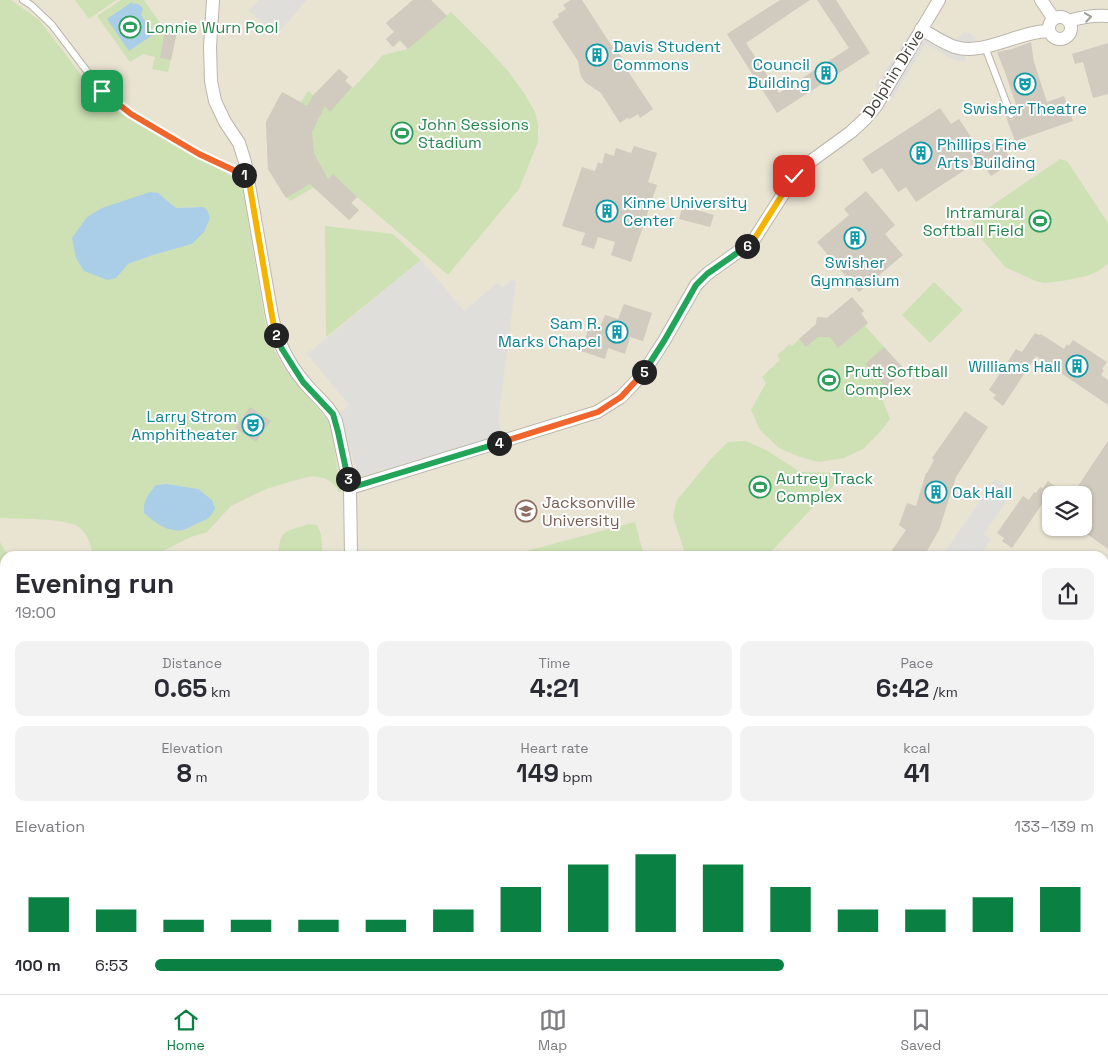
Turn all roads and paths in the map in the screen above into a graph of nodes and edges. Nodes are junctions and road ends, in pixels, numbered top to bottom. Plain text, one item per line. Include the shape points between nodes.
1 (23, 0) edge
2 (213, 0) edge
3 (939, 0) edge
4 (1041, 0) edge
5 (1108, 16) edge
6 (1054, 18) junction
7 (1069, 21) junction
8 (921, 29) junction
9 (1049, 32) junction
10 (985, 46) junction
11 (1010, 115) dead end
12 (248, 176) junction
13 (350, 488) junction
14 (351, 551) edge

1 - 12 lane via 52,25 102,91 131,114 199,154
2 - 12 street via 211,81 215,101 239,143
3 - 8 street, Dolphin Drive
4 - 6 street
7 -> 5 street
6 - 7 street via 1064,17
6 - 9 street via 1049,24
7 - 9 street via 1071,31 1064,38 1057,39
8 - 10 street via 956,47
8 - 13 street, Dolphin Drive via 876,106 851,132 794,176 753,241 696,285 642,374 621,397 598,412
9 - 10 street via 1035,32
10 - 11 lane
12 - 13 street via 277,337 303,382 333,414
13 - 14 street

